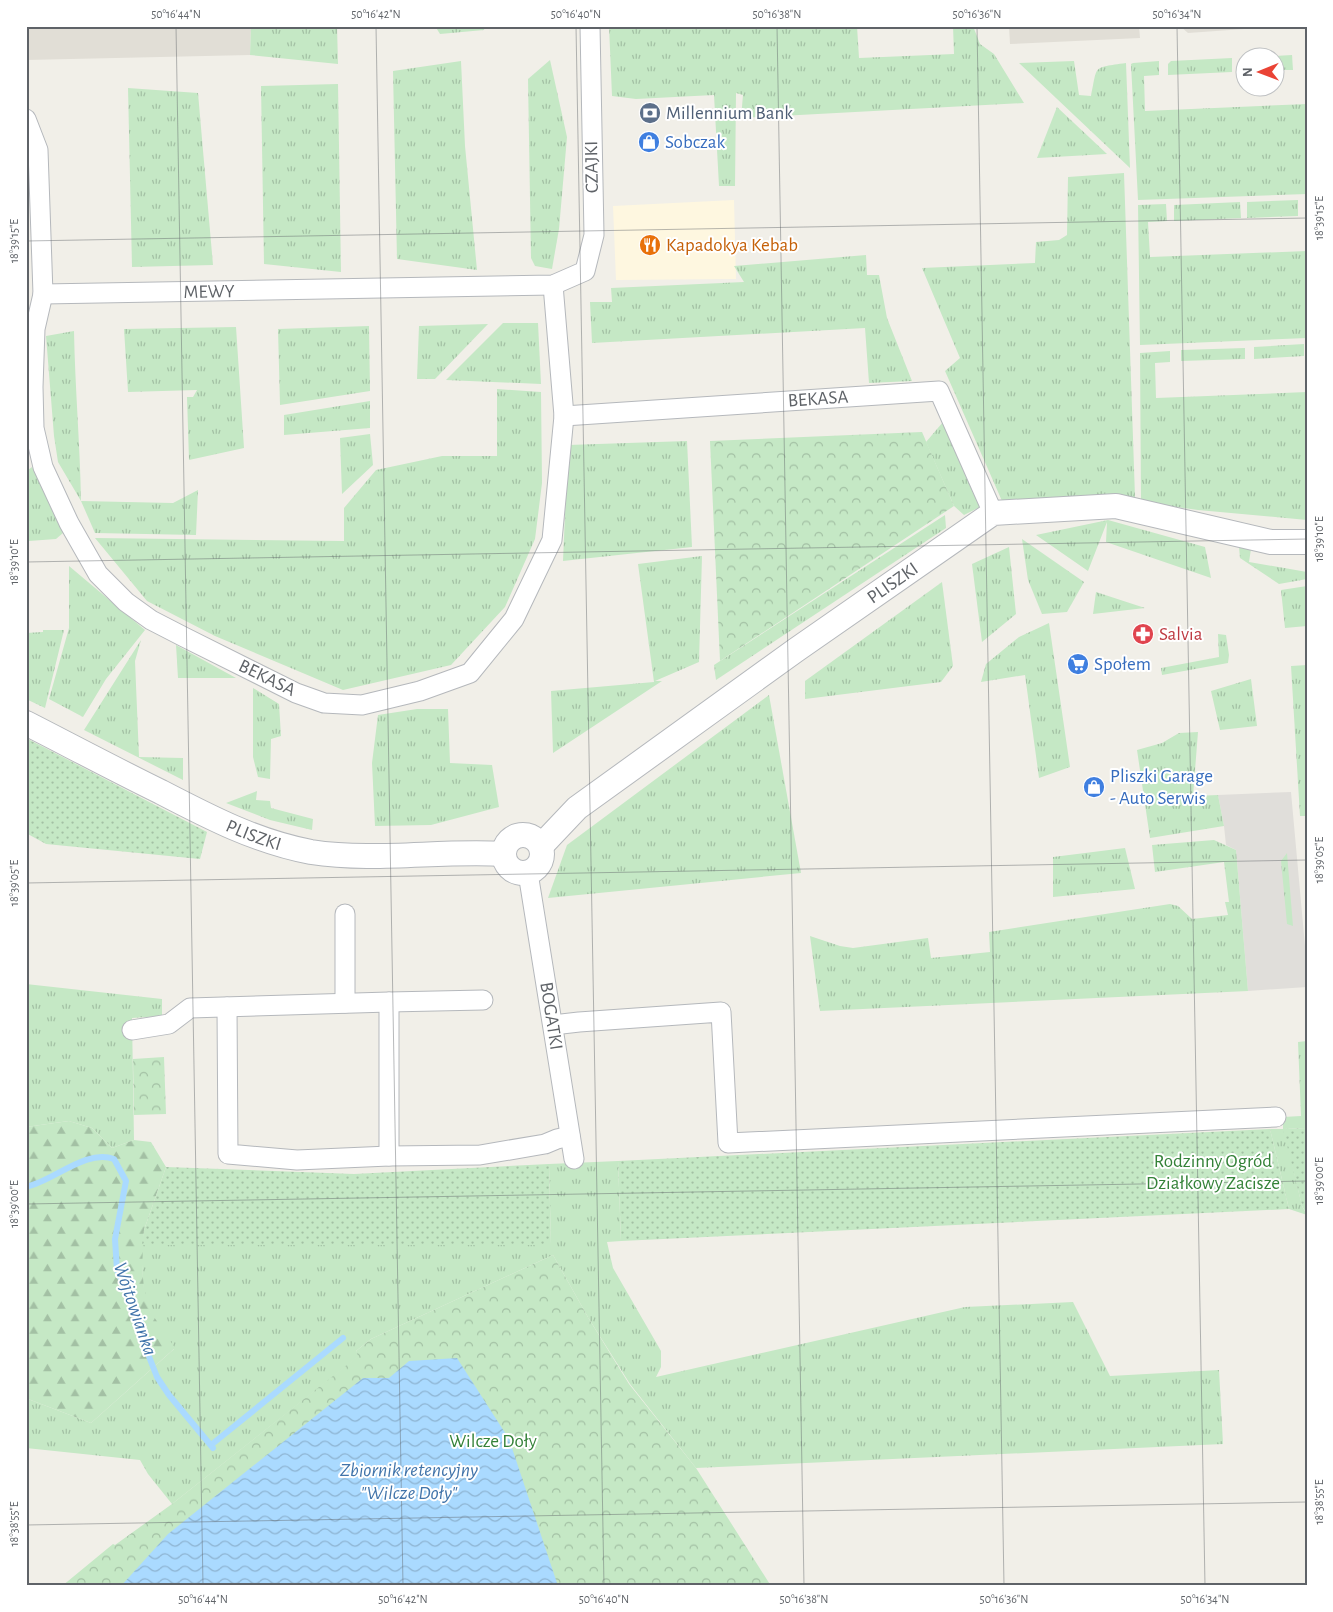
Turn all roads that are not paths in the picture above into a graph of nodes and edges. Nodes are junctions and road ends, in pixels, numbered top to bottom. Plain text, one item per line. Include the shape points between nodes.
1 (590, 26) edge
2 (26, 119) edge
3 (553, 285) junction
4 (42, 294) junction
5 (564, 416) junction
6 (993, 513) junction
7 (1307, 542) edge
8 (26, 723) edge
9 (541, 846) junction
10 (504, 854) junction
11 (528, 873) junction
12 (345, 914) dead end
13 (483, 1000) dead end
14 (389, 1002) junction
15 (345, 1003) junction
16 (227, 1007) junction
17 (553, 1025) junction
18 (132, 1030) dead end
19 (1276, 1117) dead end
20 (570, 1136) junction
21 (389, 1156) junction
22 (574, 1159) dead end

1 - 3 street, CZAJKI via 594,235 585,271
2 - 4 street via 38,150
3 - 4 street, MEWY
3 - 5 street, BEKASA
4 - 5 street, BEKASA via 35,329 34,428 43,467 68,522 98,574 126,602 151,620 296,693 324,703 362,705 420,691 470,673 514,619 552,540
5 - 6 street, BEKASA via 938,391
6 - 7 street via 1116,506 1271,542
6 - 9 street, PLISZKI via 576,808
8 - 10 street, PLISZKI via 220,823 263,840 326,854 357,856
9 - 10 street via 532,837 519,835 508,842
9 - 11 street, PLISZKI via 540,862
10 - 11 street via 511,869
11 - 17 street, BOGATKI
12 - 15 street
13 - 14 street
14 - 15 street
14 - 21 street
15 - 16 street
16 - 18 street via 190,1008 169,1024
16 - 21 street via 228,1154 298,1160
17 - 19 street via 721,1012 728,1143
17 - 20 street, BOGATKI
20 - 21 street via 480,1155
20 - 22 street, BOGATKI

